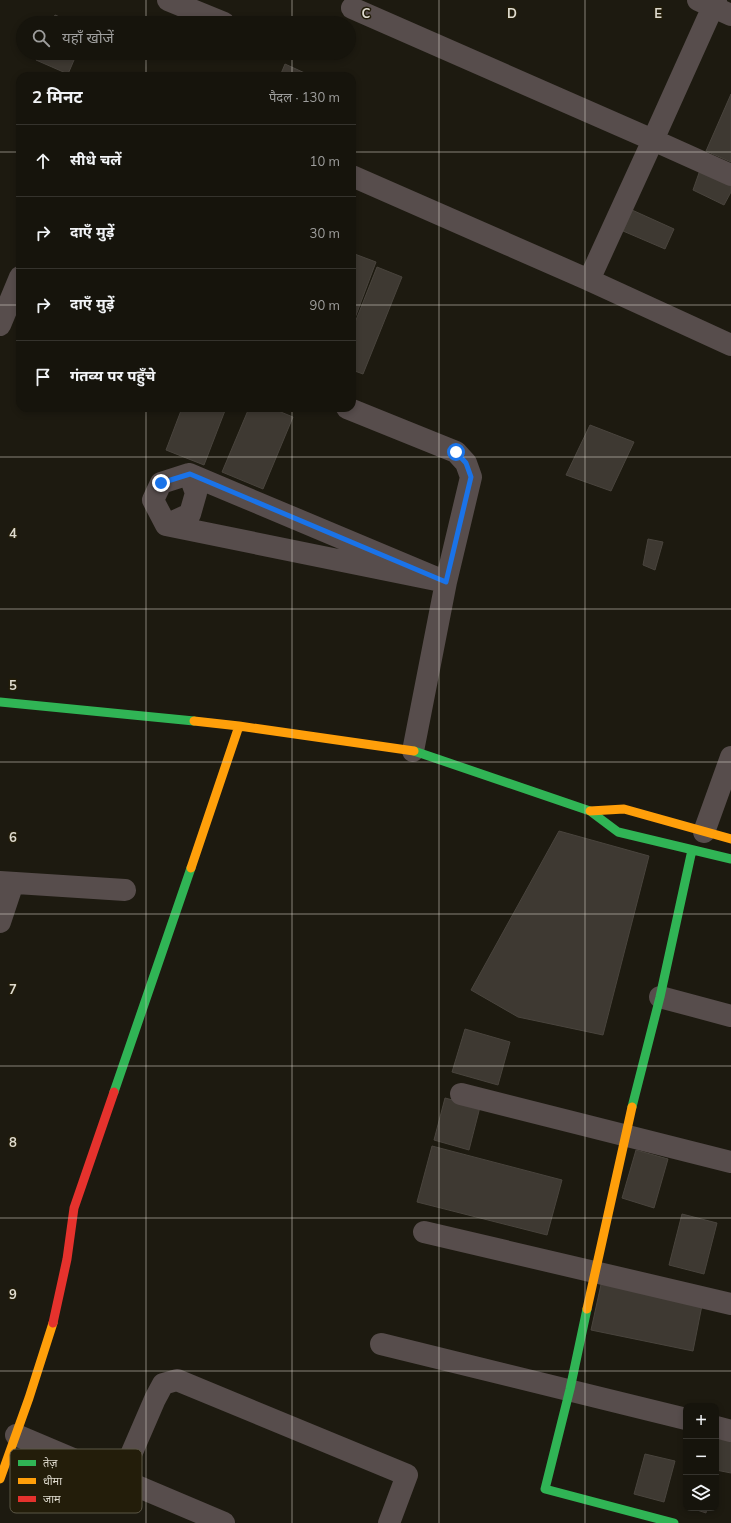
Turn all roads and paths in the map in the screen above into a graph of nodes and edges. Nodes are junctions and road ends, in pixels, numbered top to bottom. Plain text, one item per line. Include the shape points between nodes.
1 (168, 0) edge
2 (714, 5) edge
3 (352, 8) dead end
4 (207, 16) edge
5 (653, 140) junction
6 (731, 175) edge
7 (356, 178) edge
8 (589, 280) junction
9 (16, 287) edge
10 (0, 325) edge
11 (731, 345) edge
12 (356, 412) edge
13 (190, 474) junction
14 (166, 525) junction
15 (446, 582) junction
16 (0, 702) edge
17 (239, 726) junction
18 (413, 751) junction
19 (731, 757) edge
20 (590, 811) junction
21 (731, 839) edge
22 (698, 841) junction
23 (731, 859) edge
24 (6, 882) edge
25 (125, 890) dead end
26 (0, 922) edge
27 (660, 997) junction
28 (731, 1016) edge
29 (460, 1094) dead end
30 (626, 1135) junction
31 (731, 1162) edge
32 (424, 1232) dead end
33 (596, 1272) junction
34 (731, 1304) edge
35 (381, 1344) dead end
36 (570, 1389) junction
37 (683, 1418) edge
38 (719, 1428) edge
39 (731, 1431) edge
40 (16, 1435) junction
41 (11, 1449) edge
42 (48, 1449) edge
43 (134, 1449) edge
44 (10, 1452) edge
45 (0, 1479) edge
46 (142, 1489) edge
47 (224, 1523) edge
48 (388, 1523) edge
49 (674, 1523) edge

1 - 4 street
2 - 5 street
3 - 5 street
5 - 6 street
5 - 8 street
7 - 8 street
8 - 11 street
9 - 10 street
12 - 15 street via 456,452 466,463 471,477
13 - 14 street via 196,493 190,514
13 - 14 street via 161,483 153,500
13 - 15 street
14 - 15 street
15 - 18 street
16 - 17 street
17 - 18 street
17 - 40 street via 74,1208 67,1260 53,1322
18 - 20 street
19 - 22 street
20 - 22 street via 624,809
20 - 22 street via 618,832
21 - 22 street
22 - 23 street
22 - 27 street
24 - 25 street
24 - 26 street
27 - 28 street
27 - 30 street
29 - 30 street
30 - 31 street
30 - 33 street
32 - 33 street
33 - 34 street
33 - 36 street
35 - 36 street
36 - 37 street
36 - 49 street via 546,1489
38 - 39 street
40 - 41 street
40 - 42 street
43 - 48 street via 163,1384 177,1380 407,1475
44 - 45 street
46 - 47 street

